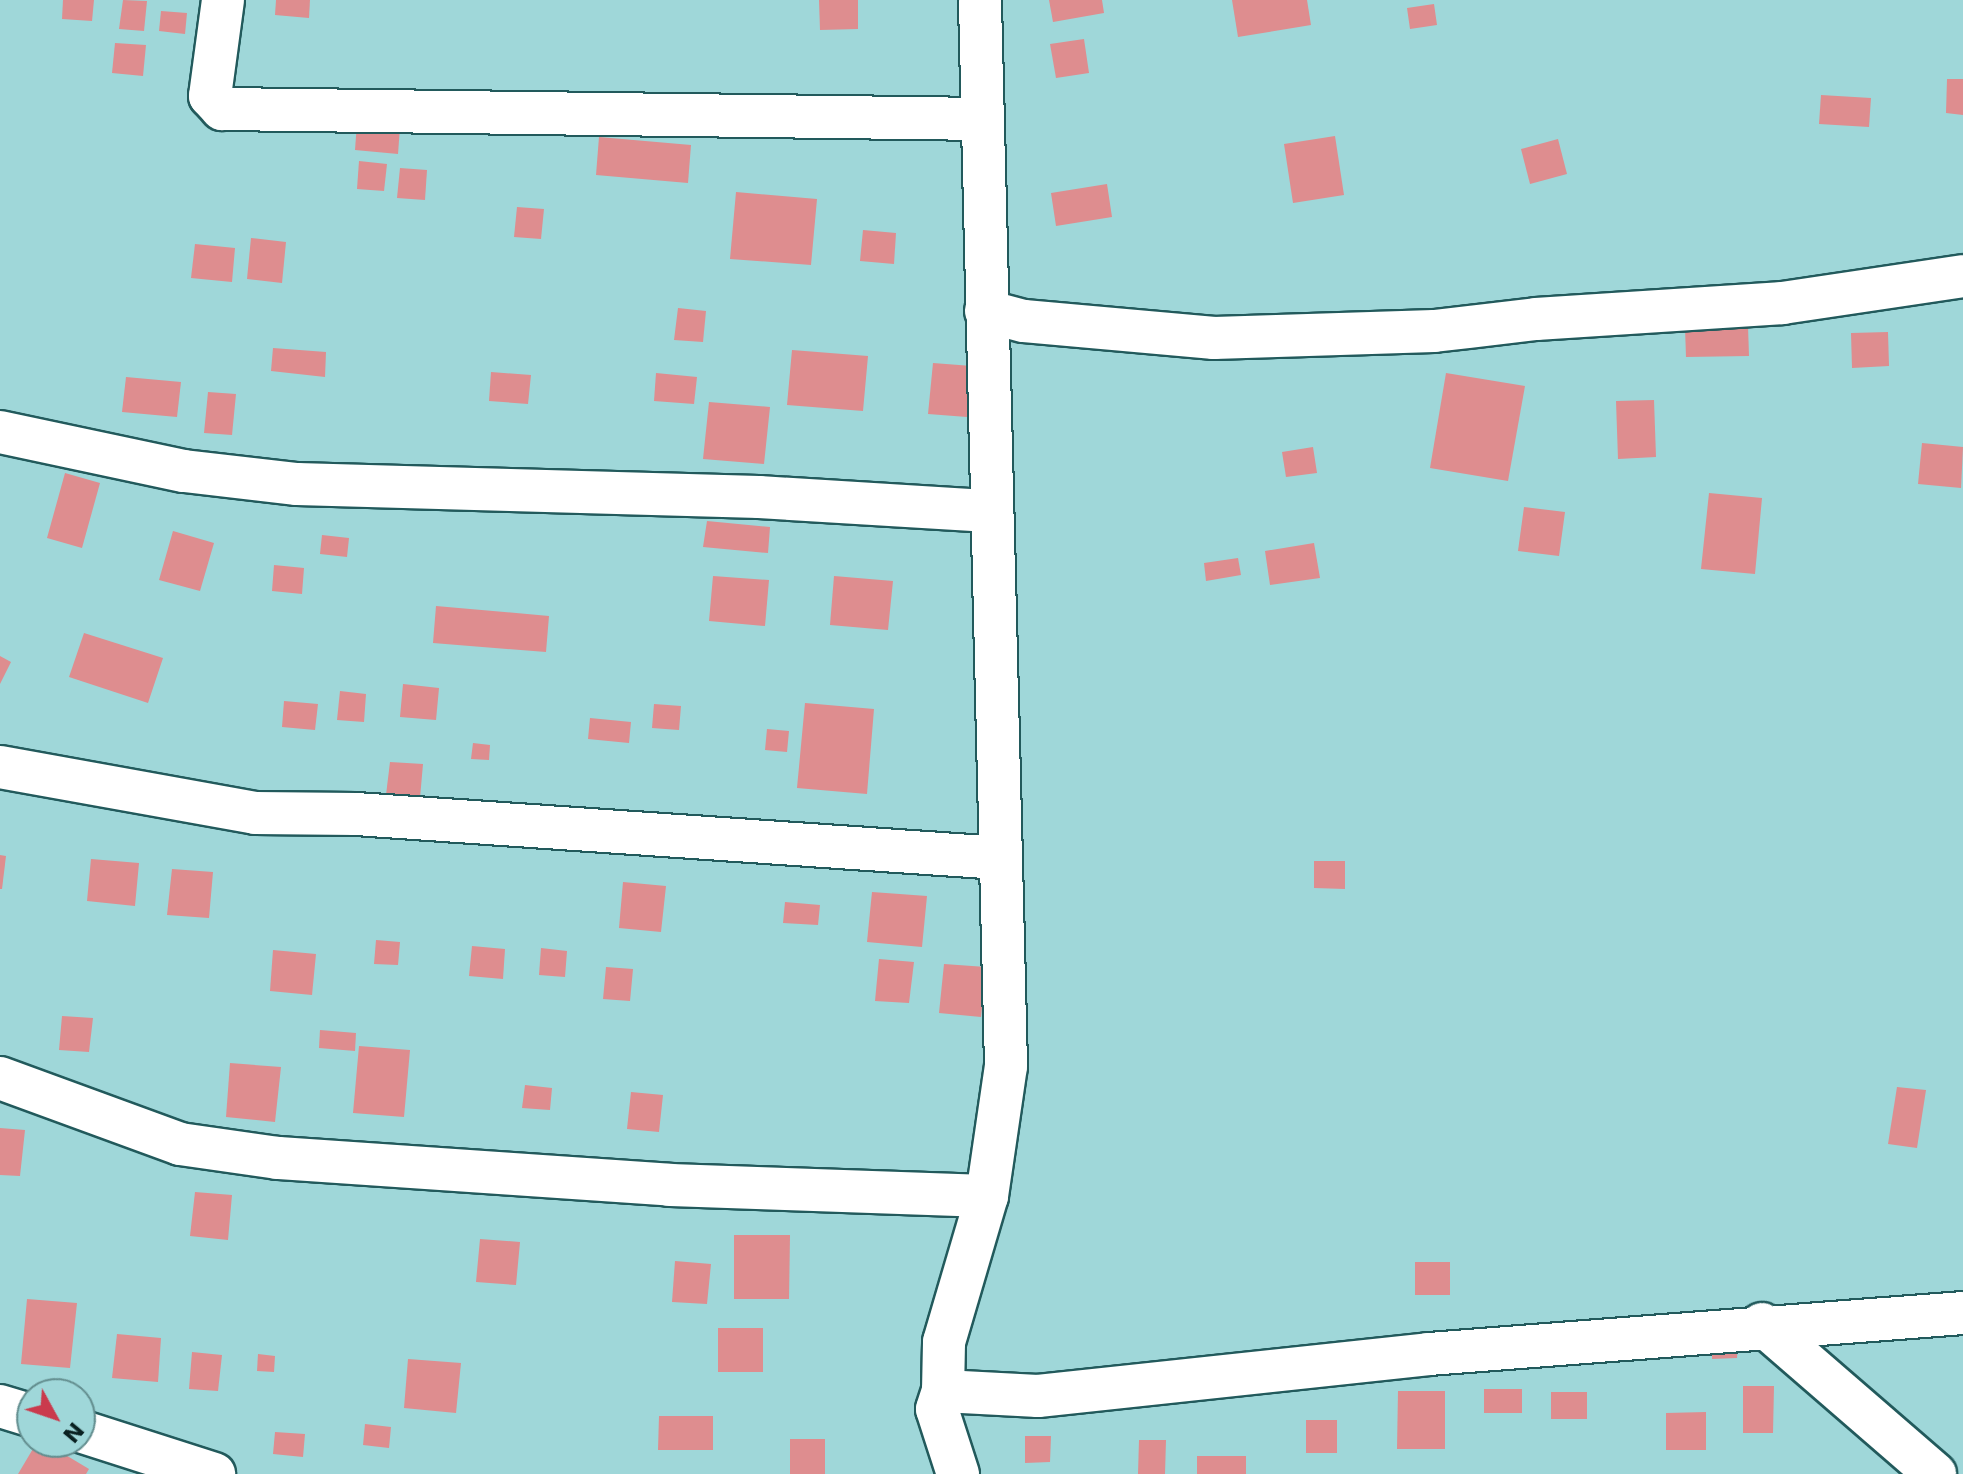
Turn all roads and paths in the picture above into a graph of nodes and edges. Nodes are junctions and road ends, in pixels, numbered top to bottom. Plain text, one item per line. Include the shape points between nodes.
1 (223, 0) edge
2 (980, 0) edge
3 (982, 119) junction
4 (1963, 276) edge
5 (986, 311) junction
6 (0, 432) edge
7 (990, 511) junction
8 (0, 767) edge
9 (999, 858) junction
10 (0, 1078) edge
11 (987, 1196) junction
12 (1963, 1313) edge
13 (1762, 1324) junction
14 (943, 1391) junction
15 (96, 1436) edge
16 (214, 1474) edge
17 (958, 1474) edge
18 (1935, 1474) edge

1 - 3 street via 210,96 222,109
2 - 3 street
3 - 5 street
4 - 5 street via 1783,303 1434,331 1214,338 1024,321
5 - 7 street
6 - 7 street via 184,471 297,484 759,497
7 - 9 street
8 - 9 street via 255,813 356,814
9 - 11 street via 1006,1066
10 - 11 street via 180,1144 278,1158 670,1185
11 - 14 street via 944,1342
12 - 13 street
13 - 14 street via 1187,1377 1038,1396
13 - 18 street
14 - 17 street via 937,1409
15 - 16 street

